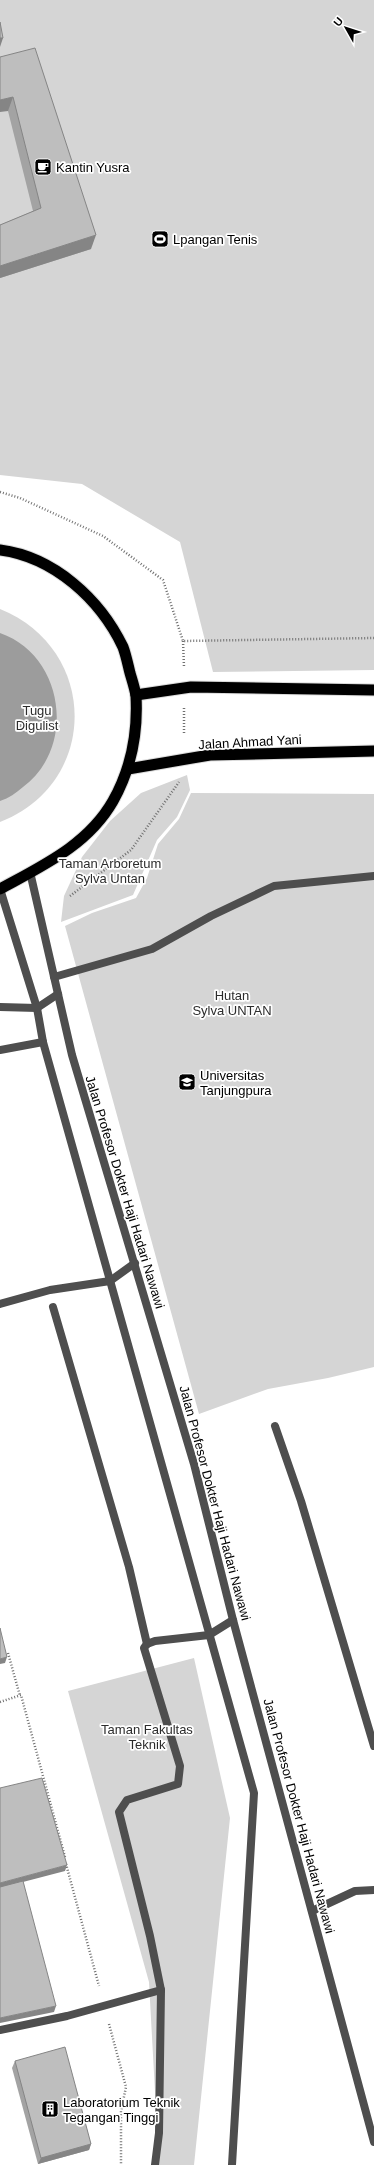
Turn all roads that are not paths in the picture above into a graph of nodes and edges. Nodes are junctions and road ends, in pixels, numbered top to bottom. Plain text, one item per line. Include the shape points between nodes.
1 (0, 550) edge
2 (374, 690) edge
3 (136, 695) junction
4 (374, 751) edge
5 (128, 769) junction
6 (30, 872) junction
7 (374, 876) edge
8 (0, 889) edge
9 (54, 977) junction
10 (58, 994) junction
11 (0, 1007) edge
12 (37, 1008) junction
13 (43, 1042) junction
14 (0, 1050) edge
15 (135, 1264) junction
16 (110, 1281) junction
17 (0, 1304) edge
18 (53, 1307) dead end
19 (276, 1426) dead end
20 (233, 1620) junction
21 (209, 1635) junction
22 (147, 1644) junction
23 (374, 1746) edge
24 (374, 1890) edge
25 (312, 1911) junction
26 (161, 1990) junction
27 (0, 2030) edge
28 (374, 2142) edge
29 (155, 2165) edge
30 (232, 2165) edge

1 - 3 highway via 16,552 61,573 97,605 123,647
2 - 3 highway via 191,687
3 - 5 highway via 136,732
4 - 5 highway, Jalan Ahmad Yani via 210,755
5 - 6 highway via 112,802 90,831 62,855
6 - 8 highway
6 - 9 lane, Jalan Profesor Dokter Haji Hadari Nawawi
7 - 9 lane via 274,886 211,916 152,949
8 - 12 lane
9 - 10 lane, Jalan Profesor Dokter Haji Hadari Nawawi
10 - 12 lane
10 - 15 lane, Jalan Profesor Dokter Haji Hadari Nawawi via 72,1055
11 - 12 lane
12 - 13 lane
13 - 14 lane
13 - 16 lane
15 - 16 lane
15 - 20 lane, Jalan Profesor Dokter Haji Hadari Nawawi via 194,1464
16 - 17 lane via 50,1290
16 - 21 lane
18 - 22 lane via 129,1567
19 - 23 lane
20 - 21 lane
20 - 25 lane, Jalan Profesor Dokter Haji Hadari Nawawi
21 - 22 lane
21 - 30 lane via 254,1793
22 - 26 lane via 144,1648 180,1766 178,1784 127,1800 119,1812
24 - 25 lane via 355,1891
25 - 28 lane, Jalan Profesor Dokter Haji Hadari Nawawi
26 - 27 lane via 67,2016
26 - 29 lane via 159,2133

